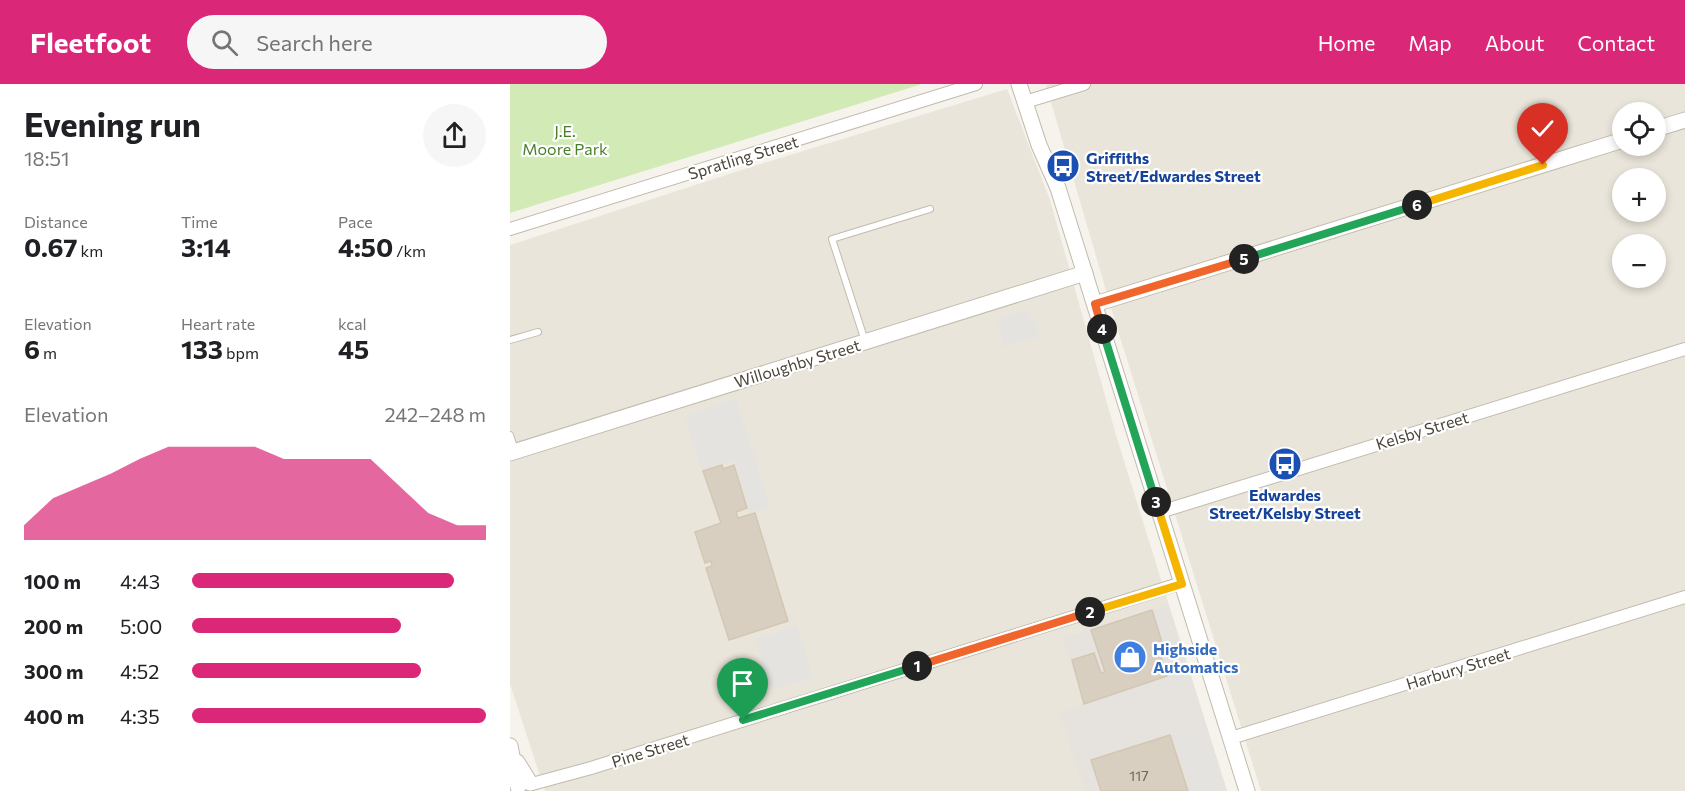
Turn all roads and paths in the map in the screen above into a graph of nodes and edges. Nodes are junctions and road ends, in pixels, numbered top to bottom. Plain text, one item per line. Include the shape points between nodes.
1 (976, 84) edge
2 (1019, 84) edge
3 (1029, 84) edge
4 (1084, 84) edge
5 (1030, 101) junction
6 (1685, 120) edge
7 (1666, 126) edge
8 (1612, 143) edge
9 (930, 209) dead end
10 (510, 229) edge
11 (1085, 273) junction
12 (1095, 304) junction
13 (537, 332) dead end
14 (510, 340) edge
15 (865, 342) junction
16 (1685, 349) edge
17 (510, 435) edge
18 (513, 452) edge
19 (1160, 512) junction
20 (1182, 584) junction
21 (1685, 597) edge
22 (1231, 738) junction
23 (511, 748) edge
24 (528, 788) edge
25 (1247, 791) edge

1 - 10 street, Spratling Street
2 - 5 street
3 - 5 street
4 - 5 street
5 - 11 street
6 - 7 street
8 - 12 street
9 - 15 lane via 832,239
11 - 12 street
11 - 15 street, Willoughby Street
12 - 19 street
13 - 14 lane
15 - 18 street, Willoughby Street
16 - 19 street, Kelsby Street
17 - 18 lane
19 - 20 street
20 - 22 street
20 - 24 street, Pine Street
21 - 22 street, Harbury Street
22 - 25 street
23 - 24 street

